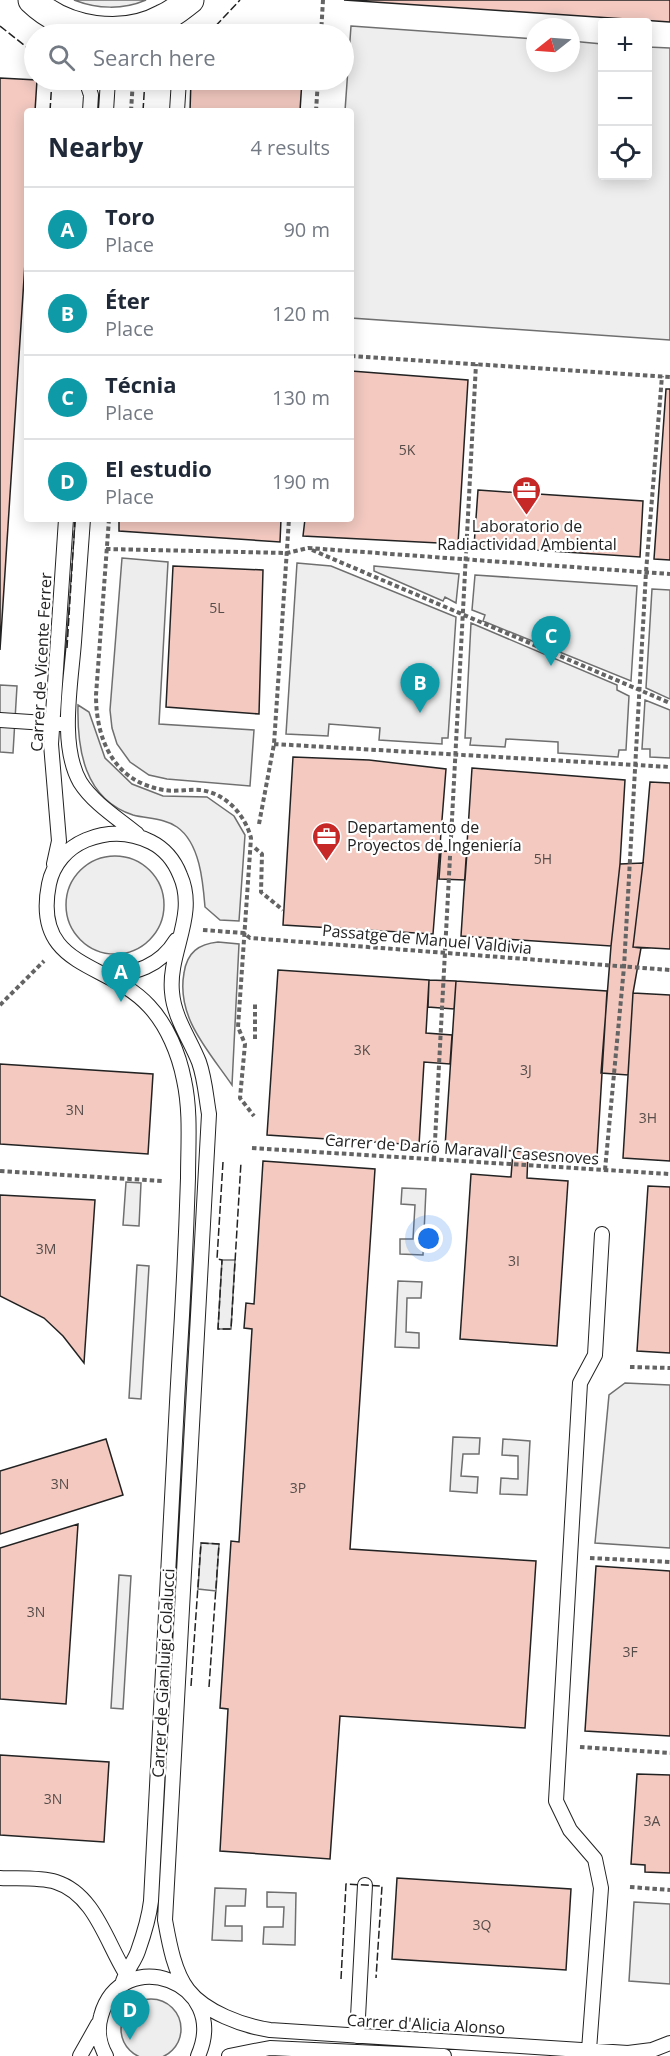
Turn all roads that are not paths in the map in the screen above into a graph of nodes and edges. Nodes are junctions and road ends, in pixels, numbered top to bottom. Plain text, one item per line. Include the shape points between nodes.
1 (190, 0) edge
2 (37, 4) edge
3 (55, 24) edge
4 (70, 24) edge
5 (156, 24) edge
6 (89, 90) edge
7 (107, 90) edge
8 (178, 90) edge
9 (90, 108) edge
10 (105, 108) edge
11 (177, 108) edge
12 (66, 522) edge
13 (83, 522) edge
14 (0, 720) edge
15 (53, 724) junction
16 (69, 725) junction
17 (142, 837) junction
18 (50, 877) junction
19 (183, 928) junction
20 (98, 972) junction
21 (602, 1234) dead end
22 (0, 1878) edge
23 (365, 1885) dead end
24 (111, 1949) junction
25 (139, 1950) junction
26 (124, 1978) junction
27 (189, 1991) junction
28 (99, 2022) junction
29 (357, 2036) junction
30 (670, 2043) edge
31 (590, 2050) junction
32 (80, 2056) edge
33 (106, 2056) edge
34 (198, 2056) edge
35 (229, 2056) edge
36 (444, 2056) edge

1 - 5 street
2 - 3 lane
2 - 4 street
6 - 9 lane
7 - 10 lane
8 - 11 lane
12 - 15 lane, Carrer de Vicente Ferrer
13 - 16 lane, Carrer de Vicente Ferrer
14 - 15 lane
15 - 16 lane
15 - 18 lane, Carrer de Vicente Ferrer via 52,768 59,841
16 - 17 lane, Carrer de Vicente Ferrer via 72,764 81,783
17 - 18 lane via 120,832 99,834 63,855
17 - 19 lane via 162,848 176,865 187,907
18 - 20 lane via 46,900 49,924 59,946 76,962
19 - 20 lane via 164,956 144,969 121,975
19 - 27 lane, Carrer de Gianluigi Colalucci via 171,975 172,993 200,1066 209,1122 165,1920 176,1965
20 - 25 lane via 128,988 149,1005 164,1025 184,1080 188,1113 186,1239 151,1901
21 - 31 lane via 595,1355 580,1383 556,1801 570,1830 595,1859 601,1888
22 - 24 lane via 53,1881 67,1886 93,1913
23 - 29 lane
24 - 25 lane via 123,1958
24 - 26 lane
25 - 26 lane
26 - 27 lane, Carrer d'Alicia Alonso via 157,1976
26 - 28 lane
27 - 29 lane, Carrer d'Alicia Alonso via 219,2013 246,2026
27 - 34 lane, Carrer de Gianluigi Colalucci via 204,2022
28 - 32 lane
28 - 33 lane via 99,2038
29 - 31 lane, Carrer d'Alicia Alonso
30 - 31 lane, Carrer d'Alicia Alonso via 641,2052
35 - 36 lane, Carrer d'Alicia Alonso via 270,2048

